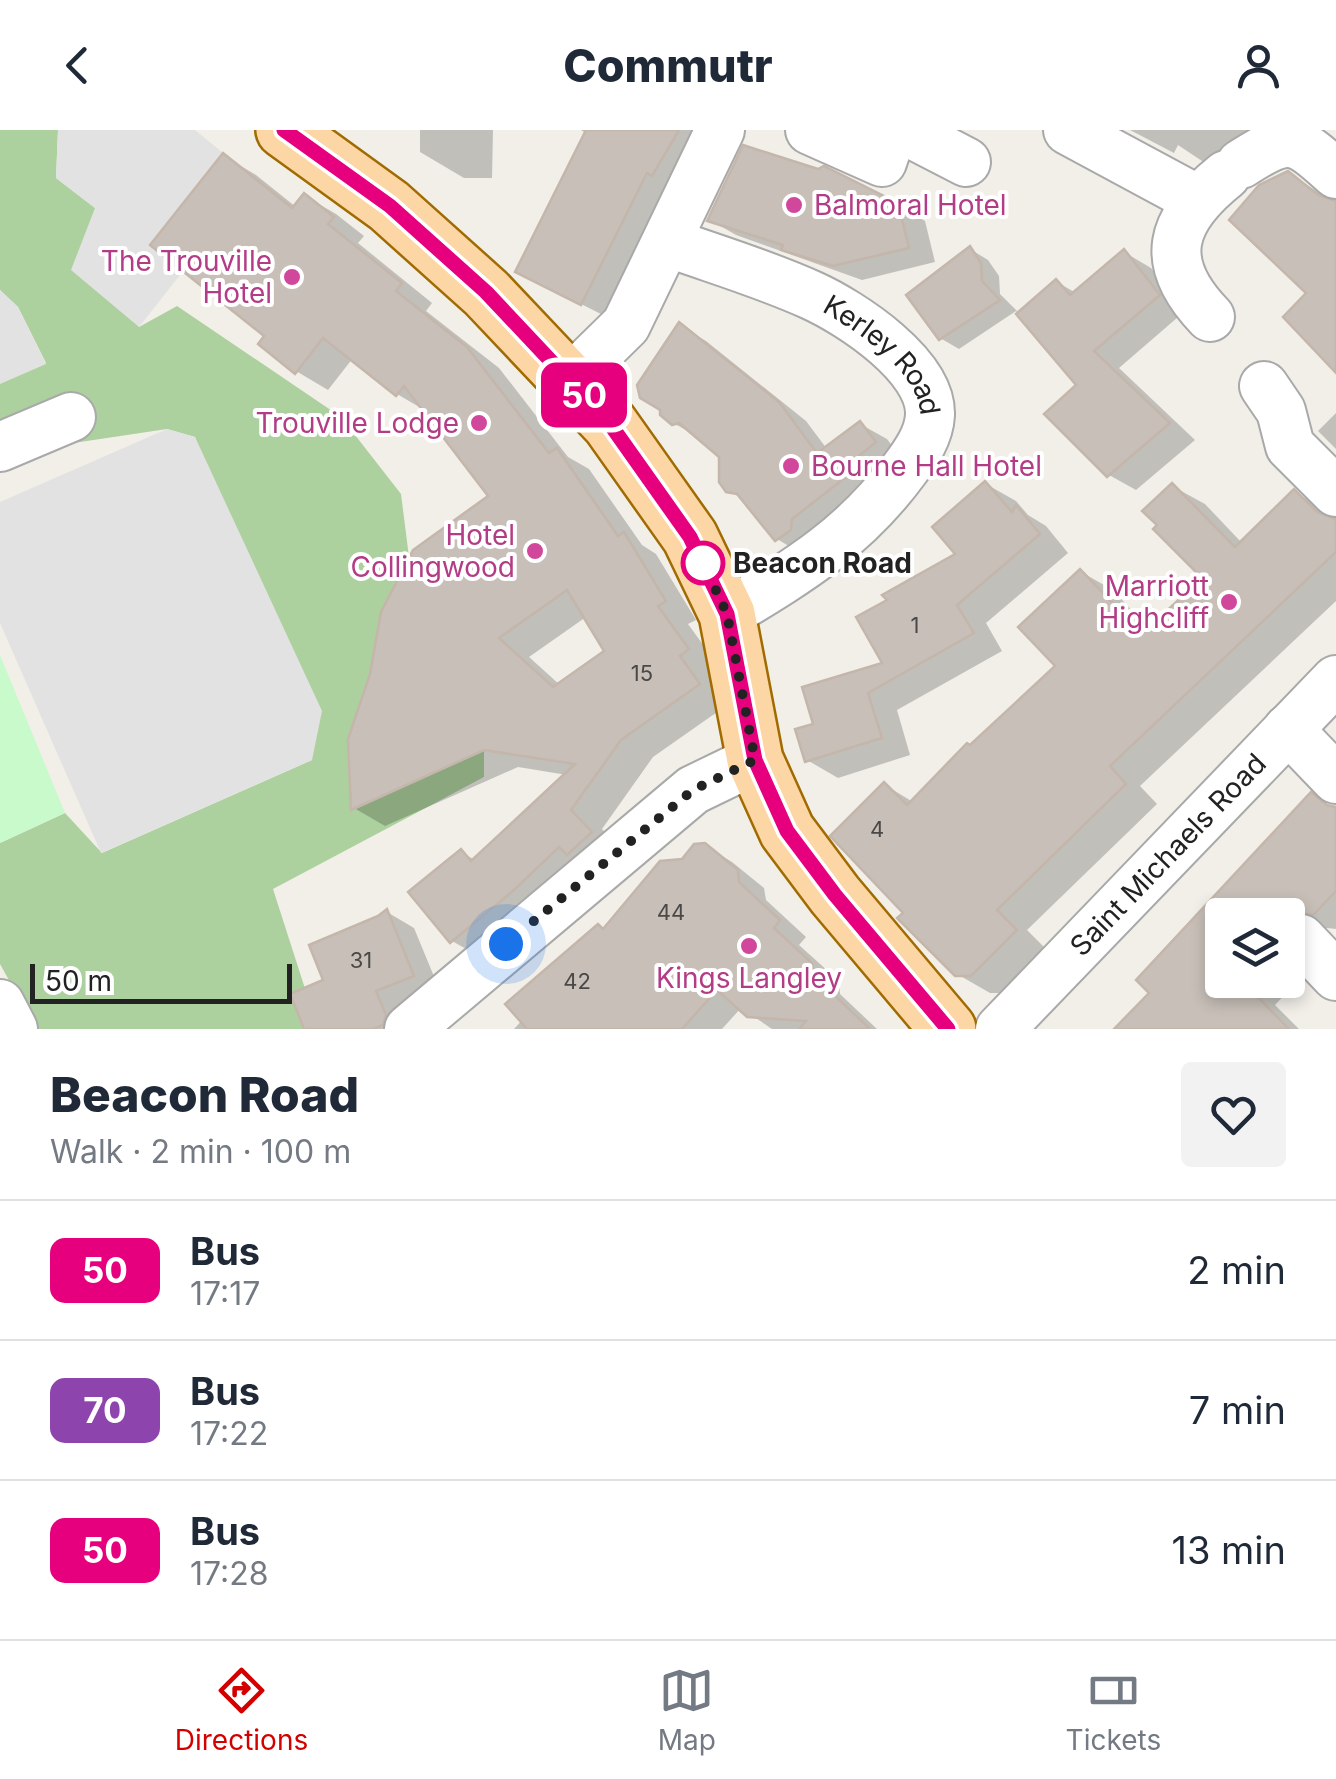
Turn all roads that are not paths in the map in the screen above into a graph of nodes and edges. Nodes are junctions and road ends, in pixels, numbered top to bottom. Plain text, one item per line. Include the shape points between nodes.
1 (284, 130) edge
2 (720, 130) edge
3 (810, 130) edge
4 (893, 130) edge
5 (904, 130) edge
6 (1068, 130) edge
7 (966, 162) dead end
8 (1336, 174) edge
9 (1221, 179) junction
10 (667, 242) junction
11 (1210, 317) dead end
12 (571, 380) junction
13 (1264, 386) dead end
14 (71, 417) dead end
15 (0, 446) edge
16 (1336, 492) edge
17 (727, 614) junction
18 (1336, 680) edge
19 (1288, 730) junction
20 (755, 760) junction
21 (1336, 779) edge
22 (1305, 944) edge
23 (1336, 976) edge
24 (0, 1004) edge
25 (12, 1029) edge
26 (408, 1029) edge
27 (948, 1029) edge
28 (1000, 1029) edge

1 - 12 main road via 390,206
2 - 10 street
3 - 4 street via 882,162
5 - 7 street
6 - 9 street
8 - 9 street via 1306,146 1288,141
9 - 11 street via 1179,233 1176,258 1193,300
10 - 12 street via 626,326
10 - 17 street, Kerley Road via 812,295 878,336 920,379 930,414 921,447 878,506 815,561
12 - 17 main road via 690,537
13 - 16 street via 1281,412 1290,446
14 - 15 street
17 - 20 main road
18 - 19 street, Saint Michaels Road
19 - 21 street
19 - 28 street, Saint Michaels Road
20 - 26 street via 693,790
20 - 27 main road via 787,831
22 - 23 street
24 - 25 street

